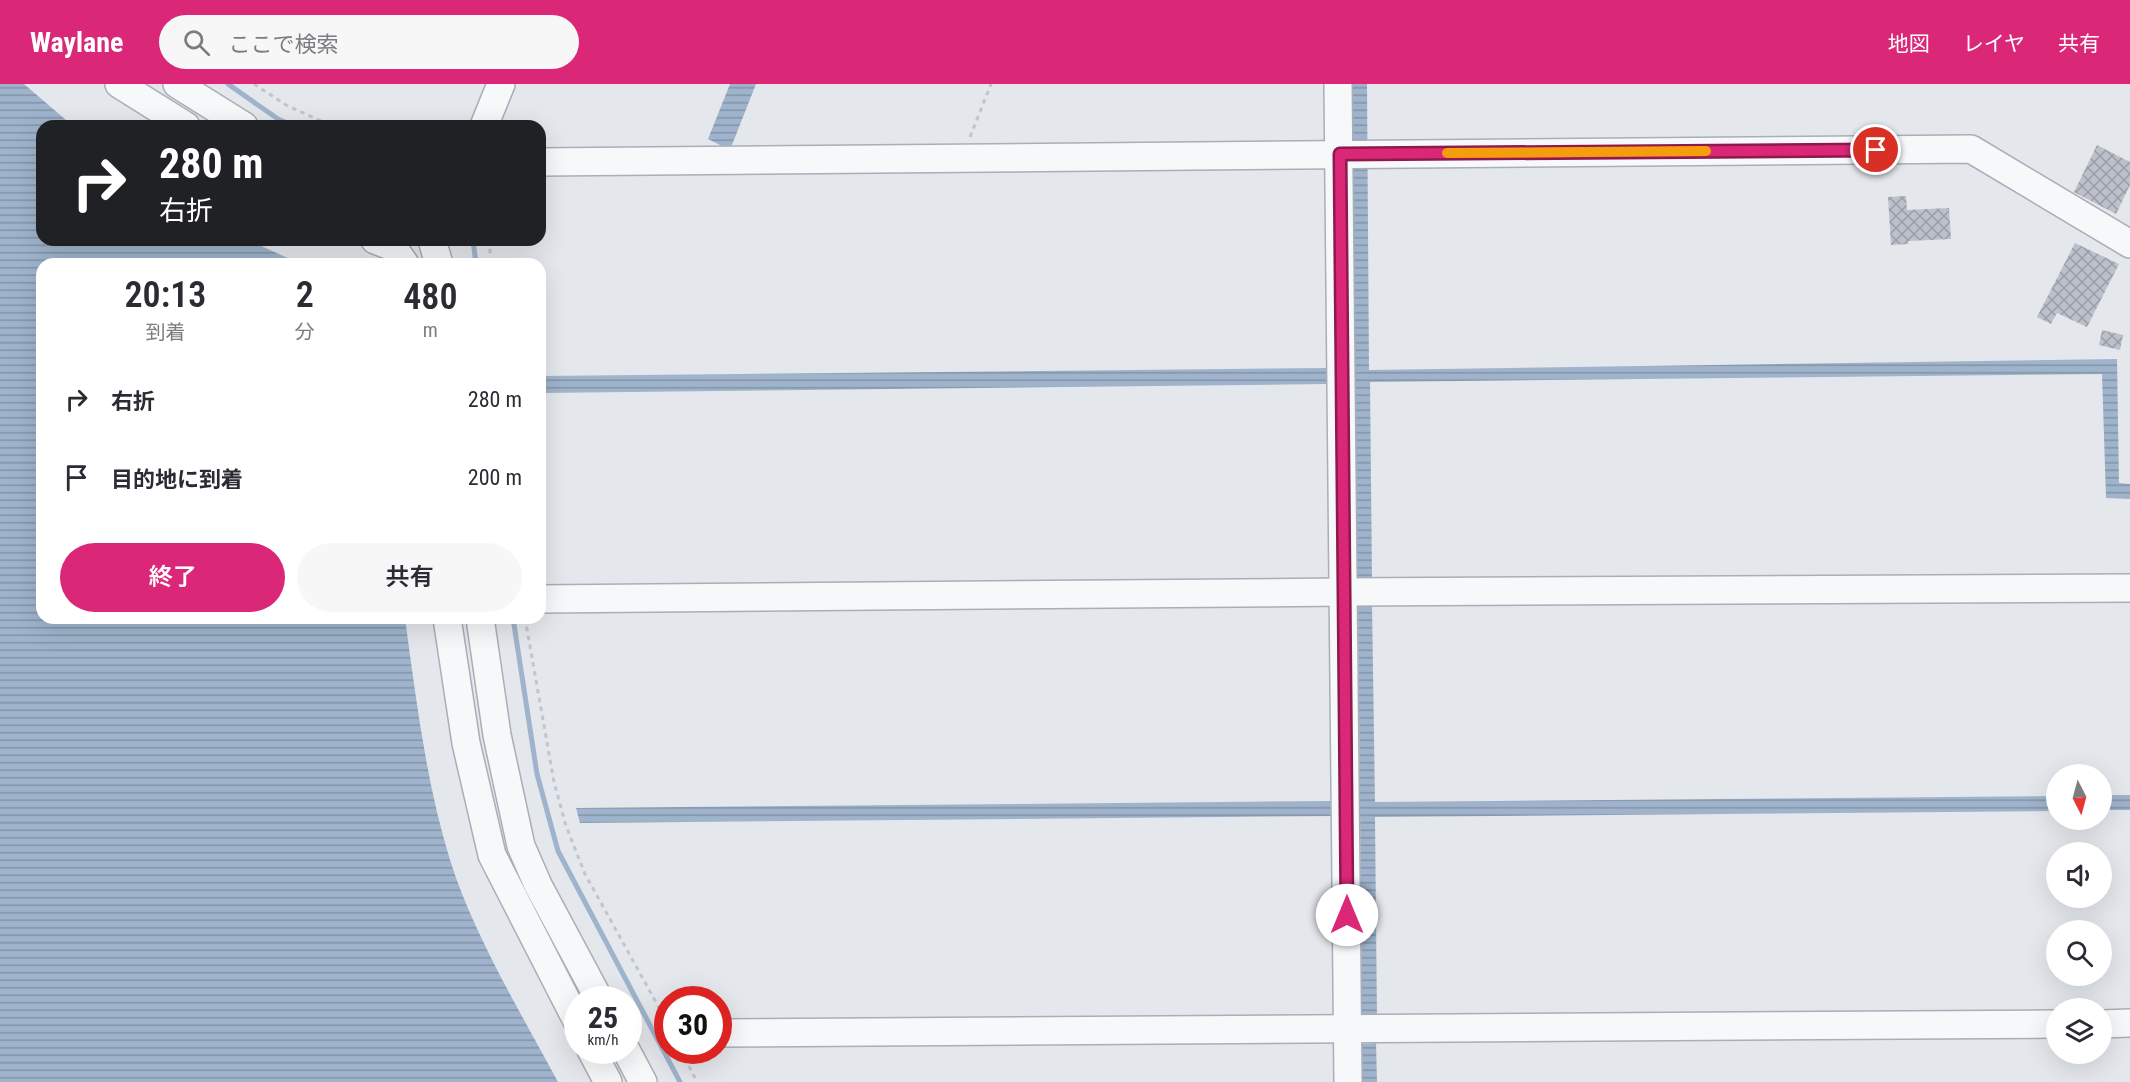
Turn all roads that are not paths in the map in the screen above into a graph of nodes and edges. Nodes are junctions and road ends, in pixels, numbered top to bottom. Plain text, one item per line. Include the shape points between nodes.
1 (119, 84) edge
2 (177, 84) edge
3 (501, 84) edge
4 (1338, 84) edge
5 (176, 120) edge
6 (234, 120) edge
7 (486, 120) edge
8 (1340, 154) junction
9 (546, 162) edge
10 (2130, 244) edge
11 (390, 246) edge
12 (401, 258) edge
13 (2130, 588) edge
14 (1344, 592) junction
15 (546, 599) edge
16 (448, 624) edge
17 (481, 624) edge
18 (592, 986) edge
19 (564, 996) edge
20 (2130, 1023) edge
21 (2046, 1024) edge
22 (2112, 1024) edge
23 (1347, 1030) junction
24 (732, 1033) edge
25 (598, 1064) edge
26 (633, 1064) edge
27 (608, 1082) edge
28 (643, 1082) edge
29 (1348, 1082) edge

1 - 5 street
2 - 6 street
3 - 7 street
4 - 8 street
8 - 9 street
8 - 10 street via 1971,149
8 - 14 street
11 - 12 street
13 - 14 street
14 - 15 street
14 - 23 street
16 - 19 street via 466,743 492,855
17 - 18 street via 496,735 521,846
20 - 22 street
21 - 23 street
23 - 24 street
23 - 29 street
25 - 27 street
26 - 28 street

